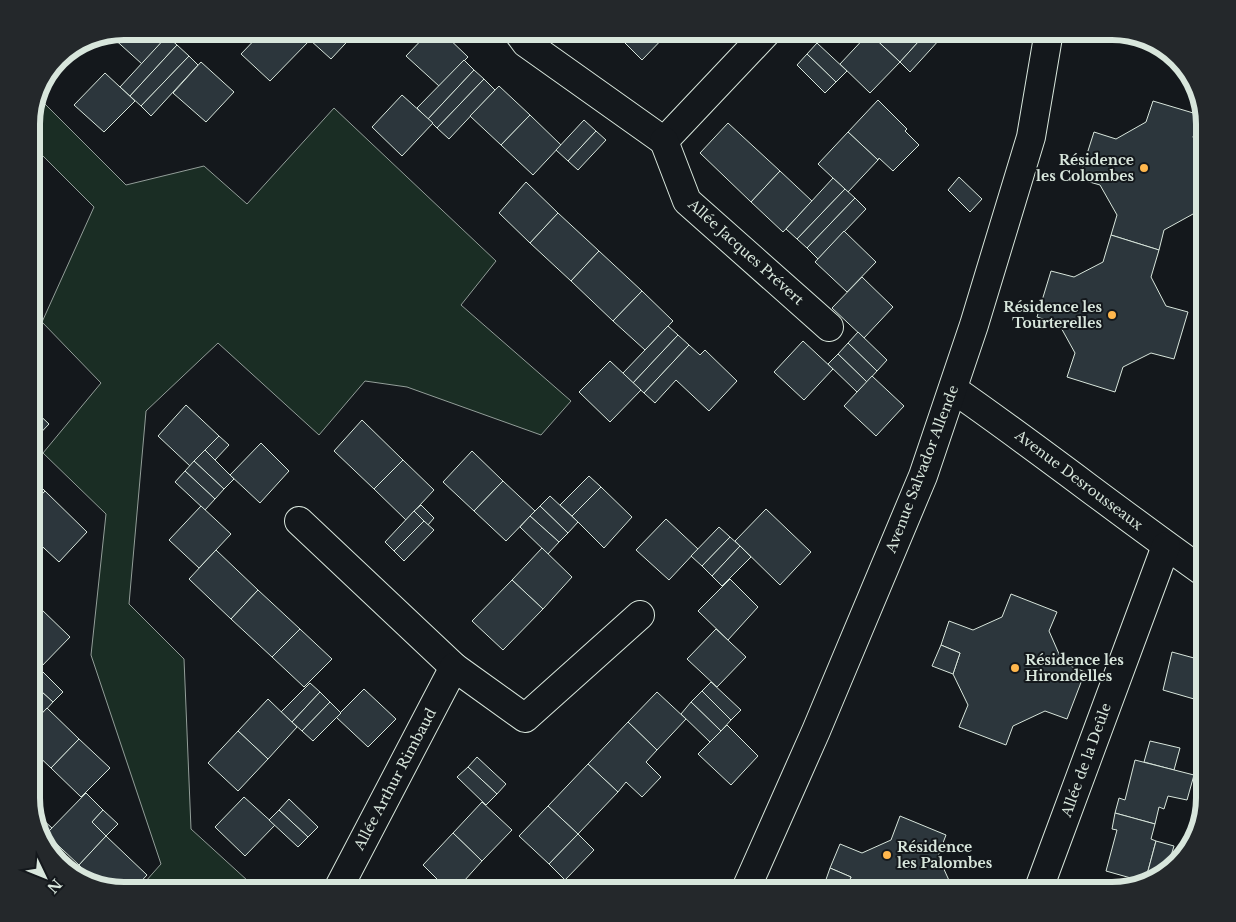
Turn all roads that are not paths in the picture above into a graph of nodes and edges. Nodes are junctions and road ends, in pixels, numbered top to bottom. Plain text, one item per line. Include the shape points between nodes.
1 (524, 40) edge
2 (759, 40) edge
3 (1047, 40) edge
4 (664, 141) junction
5 (829, 328) dead end
6 (954, 389) junction
7 (299, 521) dead end
8 (1166, 546) junction
9 (1196, 566) edge
10 (640, 615) dead end
11 (454, 667) junction
12 (341, 882) edge
13 (749, 882) edge
14 (1041, 882) edge

1 - 4 street
2 - 4 street
3 - 6 street, Avenue Salvador Allende via 1031,137
4 - 5 street, Allée Jacques Prévert via 687,201
6 - 8 street, Avenue Desrousseaux
6 - 13 street, Avenue Salvador Allende via 923,476
7 - 11 street
8 - 9 street, Avenue Desrousseaux
8 - 14 street, Allée de la Deûle
10 - 11 street via 525,718
11 - 12 street, Allée Arthur Rimbaud

